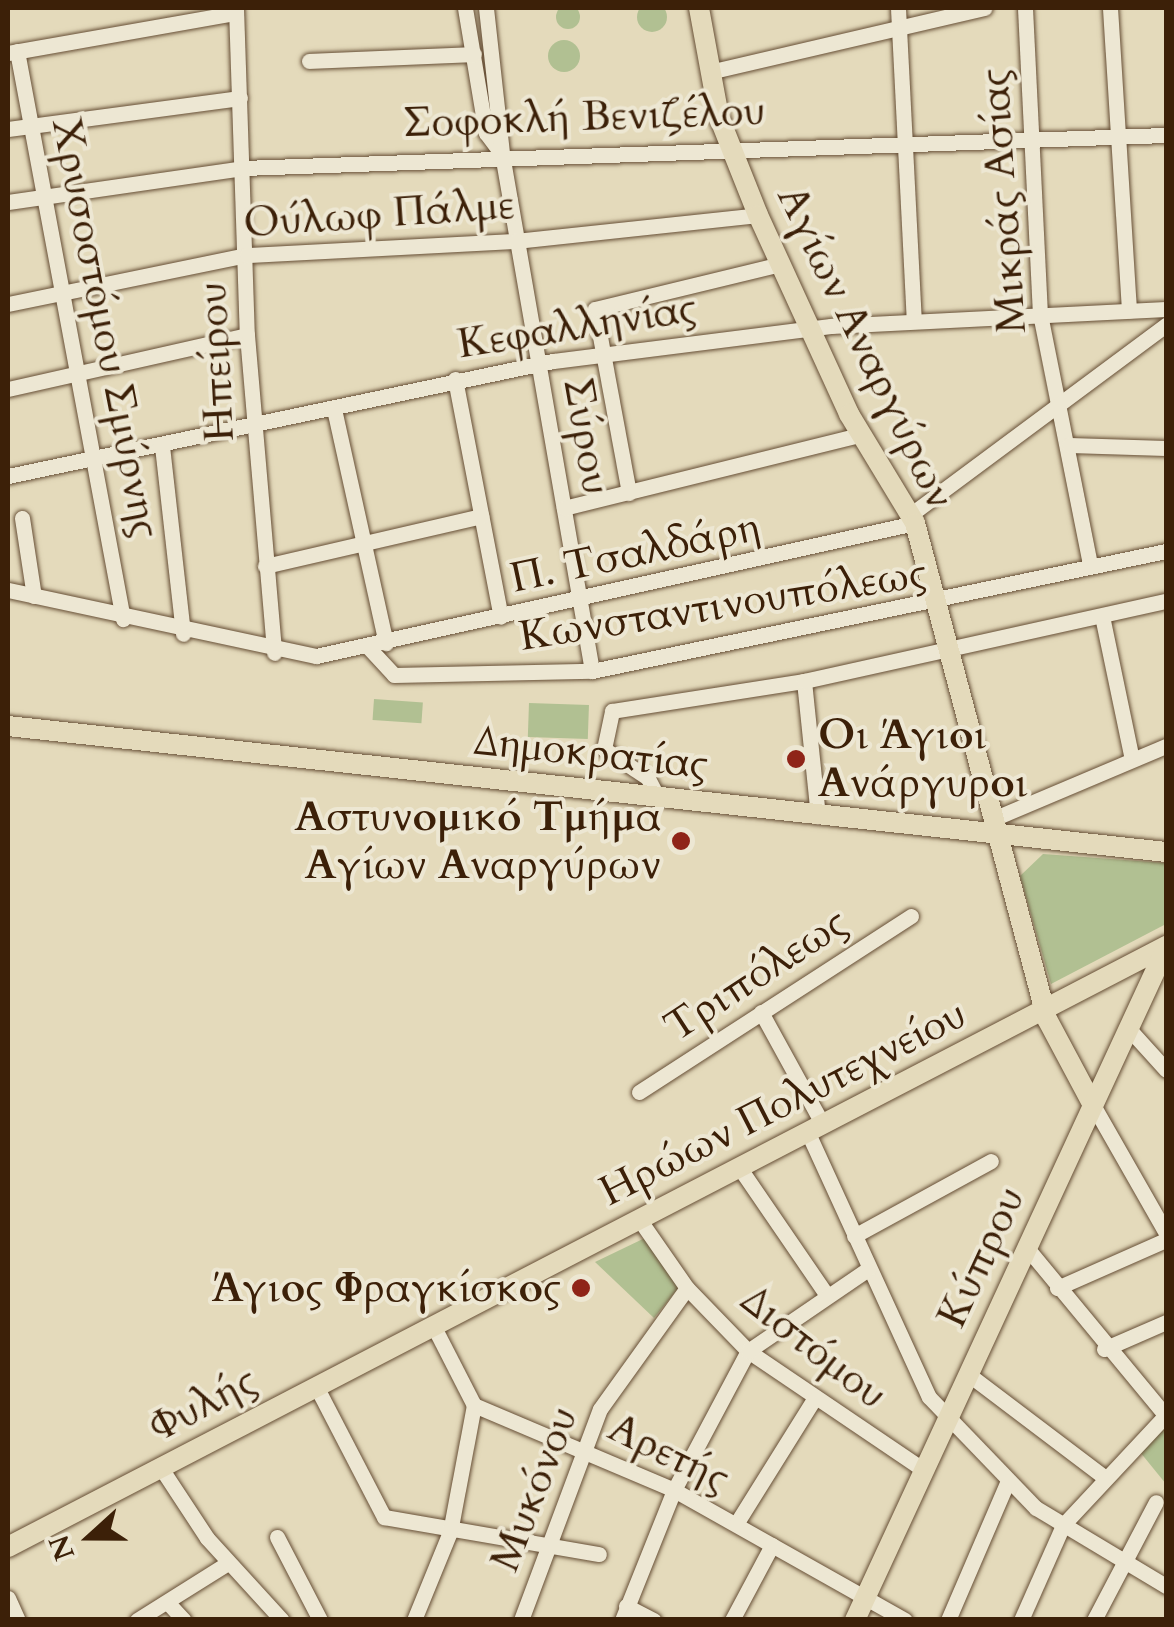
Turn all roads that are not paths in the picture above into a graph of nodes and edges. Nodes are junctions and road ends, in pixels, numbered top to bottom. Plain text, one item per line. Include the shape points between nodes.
1 (465, 8) edge
2 (486, 8) edge
3 (698, 8) edge
4 (898, 8) edge
5 (985, 8) edge
6 (1025, 8) edge
7 (1110, 8) edge
8 (236, 10) edge
9 (899, 30) junction
10 (12, 52) edge
11 (474, 54) junction
12 (309, 61) dead end
13 (709, 72) junction
14 (240, 98) junction
15 (29, 126) junction
16 (8, 129) edge
17 (1166, 135) edge
18 (1118, 136) junction
19 (1030, 137) junction
20 (905, 141) junction
21 (728, 145) junction
22 (502, 154) junction
23 (243, 168) junction
24 (42, 198) junction
25 (8, 202) edge
26 (758, 215) junction
27 (516, 241) junction
28 (247, 255) junction
29 (781, 264) junction
30 (60, 293) junction
31 (8, 304) edge
32 (1129, 310) junction
33 (1166, 310) edge
34 (1040, 314) junction
35 (914, 322) junction
36 (1166, 325) edge
37 (810, 328) junction
38 (247, 335) junction
39 (603, 355) junction
40 (538, 364) junction
41 (79, 374) junction
42 (455, 379) junction
43 (8, 389) edge
44 (1062, 403) junction
45 (334, 409) junction
46 (253, 428) junction
47 (862, 434) junction
48 (1069, 445) junction
49 (162, 446) junction
50 (1166, 448) edge
51 (96, 459) junction
52 (8, 476) edge
53 (629, 493) junction
54 (564, 508) junction
55 (481, 516) junction
56 (22, 518) dead end
57 (912, 519) junction
58 (363, 543) junction
59 (1166, 551) edge
60 (1090, 565) junction
61 (265, 566) junction
62 (8, 590) edge
63 (34, 596) junction
64 (580, 600) junction
65 (1166, 601) edge
66 (933, 606) junction
67 (1102, 616) junction
68 (502, 618) junction
69 (123, 619) junction
70 (184, 634) junction
71 (386, 643) junction
72 (368, 647) junction
73 (944, 650) junction
74 (274, 653) junction
75 (592, 671) junction
76 (804, 681) junction
77 (8, 726) edge
78 (1166, 746) edge
79 (1132, 759) junction
80 (658, 798) junction
81 (818, 816) junction
82 (995, 827) junction
83 (1166, 852) edge
84 (911, 916) dead end
85 (1166, 947) edge
86 (1106, 978) junction
87 (1141, 1004) junction
88 (1044, 1010) junction
89 (761, 1012) junction
90 (1130, 1030) junction
91 (1166, 1070) edge
92 (639, 1092) dead end
93 (1093, 1105) junction
94 (815, 1129) junction
95 (992, 1161) dead end
96 (739, 1167) junction
97 (639, 1219) junction
98 (1166, 1233) edge
99 (854, 1236) junction
100 (1166, 1240) edge
101 (1026, 1248) junction
102 (868, 1269) junction
103 (687, 1288) junction
104 (1058, 1288) junction
105 (826, 1294) junction
106 (1166, 1322) edge
107 (434, 1327) junction
108 (1104, 1349) junction
109 (748, 1351) junction
110 (968, 1374) junction
111 (316, 1386) junction
112 (814, 1399) junction
113 (474, 1405) junction
114 (1166, 1415) edge
115 (948, 1418) junction
116 (581, 1449) junction
117 (162, 1468) junction
118 (924, 1470) junction
119 (1104, 1477) junction
120 (1008, 1481) junction
121 (674, 1490) junction
122 (1156, 1502) dead end
123 (736, 1524) junction
124 (1063, 1525) junction
125 (450, 1532) junction
126 (277, 1537) dead end
127 (772, 1545) junction
128 (548, 1546) junction
129 (8, 1547) edge
130 (598, 1554) dead end
131 (1122, 1560) junction
132 (228, 1563) junction
133 (1166, 1586) edge
134 (8, 1598) edge
135 (865, 1598) junction
136 (168, 1603) junction
137 (624, 1613) edge
138 (18, 1620) edge
139 (136, 1620) edge
140 (184, 1620) edge
141 (282, 1620) edge
142 (320, 1620) edge
143 (414, 1620) edge
144 (521, 1620) edge
145 (654, 1620) edge
146 (732, 1620) edge
147 (854, 1620) edge
148 (904, 1620) edge
149 (948, 1620) edge
150 (1021, 1620) edge
151 (1094, 1620) edge

1 - 11 street, Σύρου
2 - 22 street, Σύρου
3 - 13 main road, Αγίων Αναργύρων
4 - 9 street
5 - 9 street
6 - 19 street, Μικράς Ασίας
7 - 18 street
8 - 10 street
8 - 14 street, Ηπείρου
9 - 13 street
9 - 20 street
10 - 15 street, Χρυσοστόμου Σμύρνης
11 - 12 street
11 - 22 street, Σύρου via 486,133
13 - 21 main road, Αγίων Αναργύρων
14 - 15 street
14 - 23 street, Ηπείρου
15 - 16 street
15 - 24 street, Χρυσοστόμου Σμύρνης
17 - 18 street, Σοφοκλή Βενιζέλου
18 - 19 street, Σοφοκλή Βενιζέλου
18 - 32 street
19 - 20 street, Σοφοκλή Βενιζέλου
19 - 34 street, Μικράς Ασίας
20 - 21 street, Σοφοκλή Βενιζέλου
20 - 35 street
21 - 22 street, Σοφοκλή Βενιζέλου
21 - 26 main road, Αγίων Αναργύρων
22 - 23 street, Σοφοκλή Βενιζέλου
22 - 27 street, Σύρου
23 - 24 street, Σοφοκλή Βενιζέλου
23 - 28 street, Ηπείρου
24 - 25 street, Σοφοκλή Βενιζέλου
24 - 30 street, Χρυσοστόμου Σμύρνης
26 - 27 street, Ούλωφ Πάλμε
26 - 29 main road, Αγίων Αναργύρων
27 - 28 street, Ούλωφ Πάλμε
27 - 40 street, Σύρου
28 - 30 street, Ούλωφ Πάλμε
28 - 38 street, Ηπείρου
29 - 37 main road, Αγίων Αναργύρων
29 - 39 street via 599,304
30 - 31 street, Ούλωφ Πάλμε
30 - 41 street, Χρυσοστόμου Σμύρνης
32 - 33 street, Κεφαλληνίας
32 - 34 street, Κεφαλληνίας
34 - 35 street, Κεφαλληνίας
34 - 44 street, Μικράς Ασίας
35 - 37 street, Κεφαλληνίας
36 - 44 street
37 - 39 street, Κεφαλληνίας
37 - 47 main road, Αγίων Αναργύρων
38 - 41 street
38 - 46 street, Ηπείρου
39 - 40 street, Κεφαλληνίας
39 - 53 street
40 - 42 street, Κεφαλληνίας
40 - 54 street, Σύρου
41 - 43 street
41 - 51 street, Χρυσοστόμου Σμύρνης
42 - 45 street, Κεφαλληνίας
42 - 55 street
44 - 48 street, Μικράς Ασίας
44 - 57 street
45 - 46 street, Κεφαλληνίας
45 - 58 street
46 - 49 street, Κεφαλληνίας
46 - 61 street, Ηπείρου
47 - 53 street
47 - 57 main road, Αγίων Αναργύρων
48 - 50 street
48 - 60 street, Μικράς Ασίας
49 - 51 street, Κεφαλληνίας
49 - 70 street
51 - 52 street, Κεφαλληνίας
51 - 69 street, Χρυσοστόμου Σμύρνης
53 - 54 street
54 - 64 street, Σύρου
55 - 58 street
55 - 68 street
56 - 63 street
57 - 64 street, Π. Τσαλδάρη
57 - 66 main road, Αγίων Αναργύρων
58 - 61 street
58 - 71 street
59 - 60 street, Κωνσταντινουπόλεως
60 - 66 street, Κωνσταντινουπόλεως
61 - 74 street, Ηπείρου
62 - 63 street
63 - 69 street
64 - 68 street, Π. Τσαλδάρη
64 - 75 street, Σύρου
65 - 67 street, Κωνσταντινουπόλεως
66 - 73 main road, Αγίων Αναργύρων
66 - 75 street, Κωνσταντινουπόλεως
67 - 73 street, Κωνσταντινουπόλεως
67 - 79 street
68 - 71 street, Π. Τσαλδάρη
69 - 70 street
70 - 74 street
71 - 72 street, Π. Τσαλδάρη
72 - 74 street
72 - 75 street, Κωνσταντινουπόλεως via 394,676
73 - 76 street, Κωνσταντινουπόλεως
73 - 82 main road, Αγίων Αναργύρων
76 - 80 street, Κωνσταντινουπόλεως via 608,714 604,749 648,778
76 - 81 street
77 - 80 main road, Δημοκρατίας
78 - 79 street
79 - 82 street
80 - 81 main road, Δημοκρατίας
81 - 82 main road, Δημοκρατίας
82 - 83 main road, Δημοκρατίας
82 - 88 main road, Αγίων Αναργύρων
84 - 89 street, Τριπόλεως
85 - 86 main road, Ηρώων Πολυτεχνείου
85 - 87 main road, Κύπρου
86 - 87 main road
86 - 88 main road, Ηρώων Πολυτεχνείου
87 - 90 main road, Κύπρου
88 - 93 main road, Αγίων Αναργύρων
88 - 94 main road, Ηρώων Πολυτεχνείου
89 - 92 street, Τριπόλεως
89 - 94 street, Διστόμου
90 - 91 street via 1148,1040
90 - 93 main road, Κύπρου
93 - 98 street
93 - 101 main road, Κύπρου
94 - 96 main road, Ηρώων Πολυτεχνείου
94 - 99 street, Διστόμου
95 - 99 street
96 - 97 main road, Ηρώων Πολυτεχνείου
96 - 105 street
97 - 103 street, Διστόμου
97 - 107 main road, Ηρώων Πολυτεχνείου
99 - 102 street, Διστόμου
100 - 104 street
101 - 104 street
101 - 110 main road, Κύπρου
102 - 105 street
102 - 115 street, Διστόμου
103 - 109 street, Διστόμου
103 - 116 street, Μυκόνου
104 - 108 street
105 - 109 street
106 - 108 street
107 - 111 main road, Φυλής
107 - 113 street
108 - 114 street
109 - 112 street, Διστόμου
109 - 121 street
110 - 115 main road, Κύπρου
110 - 119 street
111 - 117 main road, Φυλής
111 - 125 street via 384,1518
112 - 118 street, Διστόμου
112 - 123 street
113 - 116 street, Αρετής
113 - 125 street
114 - 119 street
115 - 118 main road, Κύπρου
115 - 120 street, Διστόμου
116 - 121 street, Αρετής
116 - 128 street, Μυκόνου
117 - 129 main road, Φυλής
117 - 132 street
118 - 135 main road, Κύπρου
119 - 124 street
120 - 124 street, Διστόμου
120 - 149 street
121 - 123 street, Αρετής
121 - 137 street
122 - 131 street
123 - 127 street, Αρετής
124 - 131 street, Διστόμου
124 - 150 street
125 - 128 street
125 - 143 street
126 - 142 street
127 - 135 street, Αρετής
127 - 146 street
128 - 130 street
128 - 144 street, Μυκόνου
131 - 133 street, Διστόμου
131 - 151 street
132 - 136 street
132 - 141 street
134 - 138 street
135 - 147 main road, Κύπρου
135 - 148 street, Αρετής
136 - 139 street
136 - 140 street
137 - 145 street

